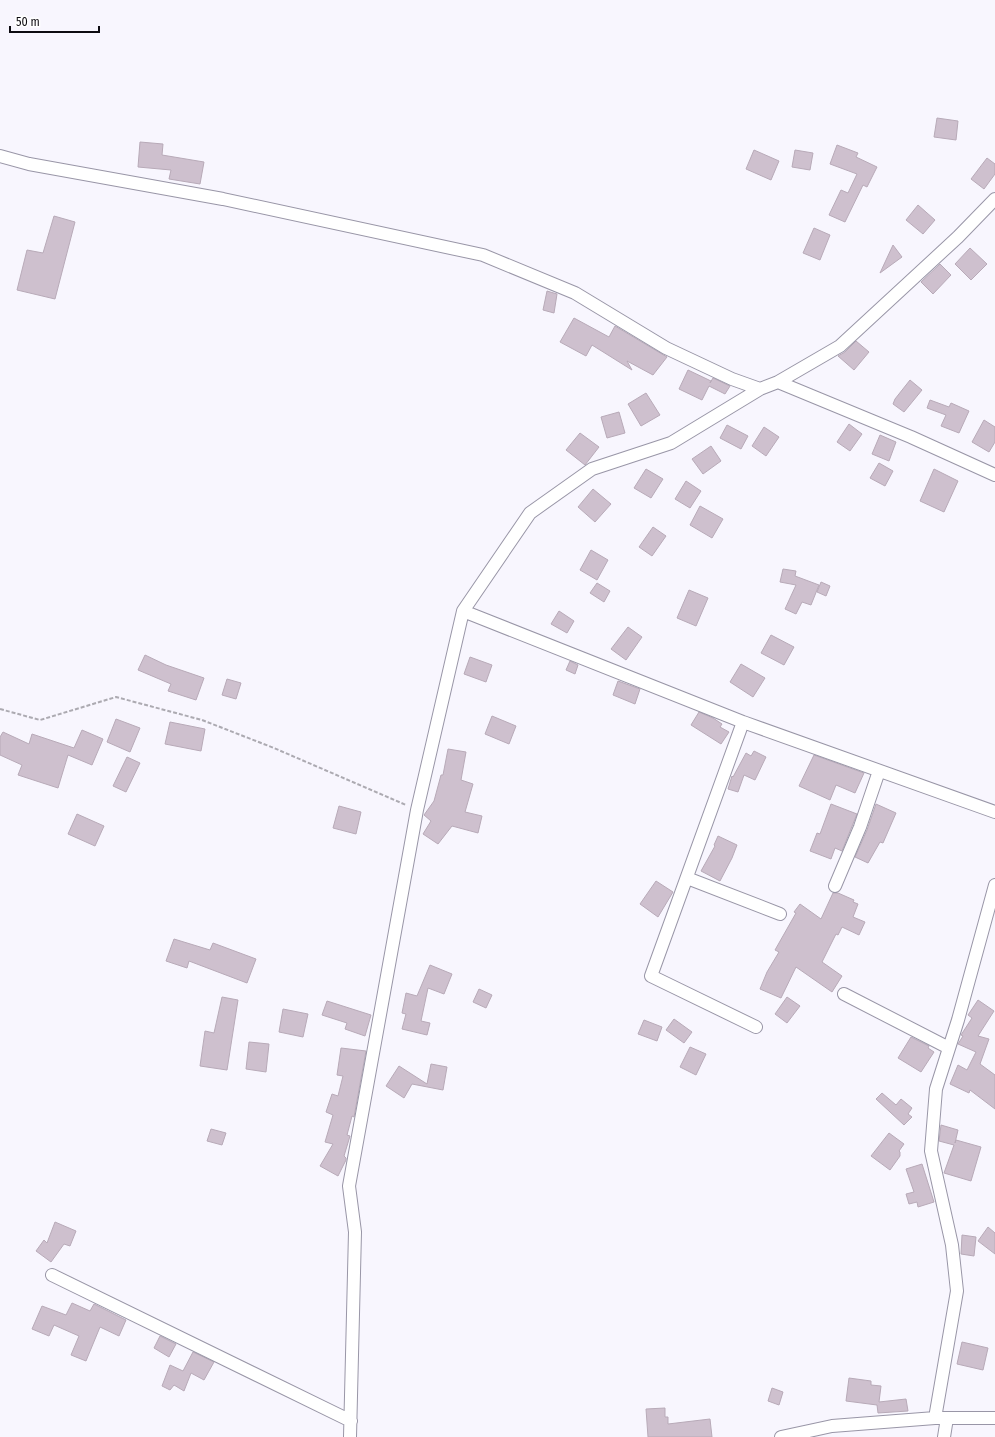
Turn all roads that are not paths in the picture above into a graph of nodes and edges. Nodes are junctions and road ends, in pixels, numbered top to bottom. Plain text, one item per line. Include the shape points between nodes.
1 (0, 156) edge
2 (995, 199) edge
3 (778, 382) junction
4 (760, 389) junction
5 (995, 475) edge
6 (463, 611) junction
7 (744, 722) junction
8 (879, 771) junction
9 (995, 812) edge
10 (687, 878) junction
11 (835, 886) dead end
12 (995, 887) edge
13 (780, 914) dead end
14 (844, 994) dead end
15 (756, 1027) dead end
16 (949, 1048) junction
17 (52, 1275) dead end
18 (935, 1418) junction
19 (947, 1418) junction
20 (995, 1418) edge
21 (351, 1422) junction
22 (350, 1437) edge
23 (781, 1437) edge
24 (944, 1437) edge

1 - 4 street via 29,164 223,199 483,254 575,293 666,348 732,379
2 - 3 street via 958,237 840,346
3 - 4 street
3 - 5 street
4 - 6 street via 671,443 592,469 530,513
6 - 7 street
6 - 21 street via 417,810 350,1186 355,1232
7 - 8 street
7 - 10 street
8 - 9 street
8 - 11 street via 860,827
10 - 13 street
10 - 15 street via 652,976
12 - 16 street
14 - 16 street
16 - 18 street via 936,1089 931,1151 952,1245 957,1291
17 - 21 street
18 - 19 street
18 - 23 street via 832,1426
19 - 20 street
19 - 24 street
21 - 22 street

